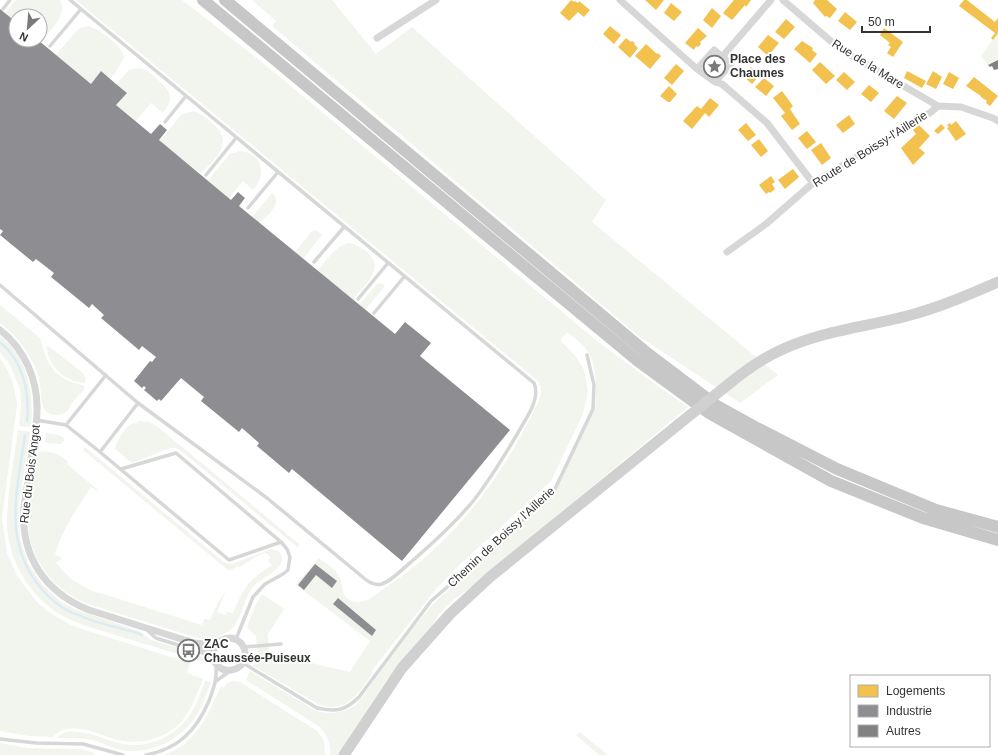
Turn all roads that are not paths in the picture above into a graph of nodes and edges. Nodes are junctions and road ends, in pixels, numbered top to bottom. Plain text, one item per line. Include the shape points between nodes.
1 (10, 0) edge
2 (70, 0) edge
3 (203, 0) edge
4 (225, 0) edge
5 (436, 0) edge
6 (620, 0) edge
7 (770, 0) edge
8 (783, 0) edge
9 (3, 9) dead end
10 (81, 9) junction
11 (378, 38) dead end
12 (50, 46) dead end
13 (722, 57) junction
14 (696, 67) junction
15 (715, 82) junction
16 (186, 96) junction
17 (938, 106) junction
18 (996, 118) edge
19 (165, 122) dead end
20 (236, 138) junction
21 (278, 172) junction
22 (206, 175) dead end
23 (813, 183) junction
24 (248, 208) dead end
25 (344, 227) junction
26 (727, 252) dead end
27 (314, 262) dead end
28 (388, 263) junction
29 (404, 277) junction
30 (996, 283) edge
31 (0, 285) edge
32 (358, 300) dead end
33 (374, 313) dead end
34 (0, 330) edge
35 (587, 354) dead end
36 (106, 375) junction
37 (138, 403) junction
38 (36, 420) junction
39 (66, 425) junction
40 (100, 452) junction
41 (120, 469) junction
42 (837, 469) junction
43 (998, 522) edge
44 (998, 527) edge
45 (998, 540) edge
46 (281, 542) junction
47 (144, 627) junction
48 (236, 639) junction
49 (220, 641) junction
50 (194, 643) junction
51 (281, 644) dead end
52 (243, 646) junction
53 (215, 661) junction
54 (242, 663) junction
55 (234, 669) junction
56 (216, 681) junction
57 (0, 738) edge
58 (123, 755) edge
59 (146, 755) edge
60 (344, 755) edge

1 - 9 lane
2 - 10 lane
3 - 45 highway via 638,361 709,413 831,481 923,518
4 - 42 highway via 647,353 718,406
5 - 11 street
6 - 14 street
7 - 13 street
8 - 17 street, Rue de la Mare via 840,50
10 - 12 lane
10 - 16 lane
13 - 14 street via 714,50
13 - 15 street via 731,64
14 - 15 street
15 - 23 street via 722,84 767,123
16 - 19 lane
16 - 20 lane
17 - 18 street via 961,107
17 - 23 street, Route de Boissy-l'Aillerie
20 - 21 lane
20 - 22 lane
21 - 24 lane
21 - 25 lane
23 - 26 street, Route de Boissy-l'Aillerie via 766,224
25 - 27 lane
25 - 28 lane
28 - 29 lane
28 - 32 lane
29 - 33 lane
29 - 37 lane via 534,383 535,394 532,406 513,442 473,501 432,543 382,584 377,585 365,579 267,498
30 - 60 main road, bridge via 926,311 823,335 796,344 765,358 730,383 490,577 450,614 402,668
31 - 36 lane
34 - 38 street, Rue du Bois Angot via 17,347 30,372 37,398
35 - 54 lane, Chemin de Boissy l'Aillerie via 594,385 593,409 554,491 431,601 351,705 330,711 317,708
36 - 37 lane
36 - 39 lane
37 - 40 lane
38 - 39 lane
38 - 47 street, Rue du Bois Angot via 24,521 26,540 36,568 53,588 74,603
39 - 40 lane
40 - 41 lane
41 - 46 lane via 176,453
41 - 46 lane via 230,560
42 - 43 highway via 957,511
42 - 44 highway via 936,510
46 - 48 lane via 290,557 288,570 258,590
47 - 50 street, Rue du Bois Angot
47 - 53 lane via 156,638 206,654
48 - 49 street
48 - 52 street
49 - 50 street, Rue du Bois Angot
49 - 53 street via 214,649
50 - 53 street, Rue du Bois Angot via 207,651
51 - 52 lane
52 - 54 street via 245,654
53 - 55 street via 219,667
53 - 56 lane
54 - 55 street
55 - 56 lane
56 - 59 lane via 203,715 186,736 172,746
57 - 58 lane via 36,743 83,744

